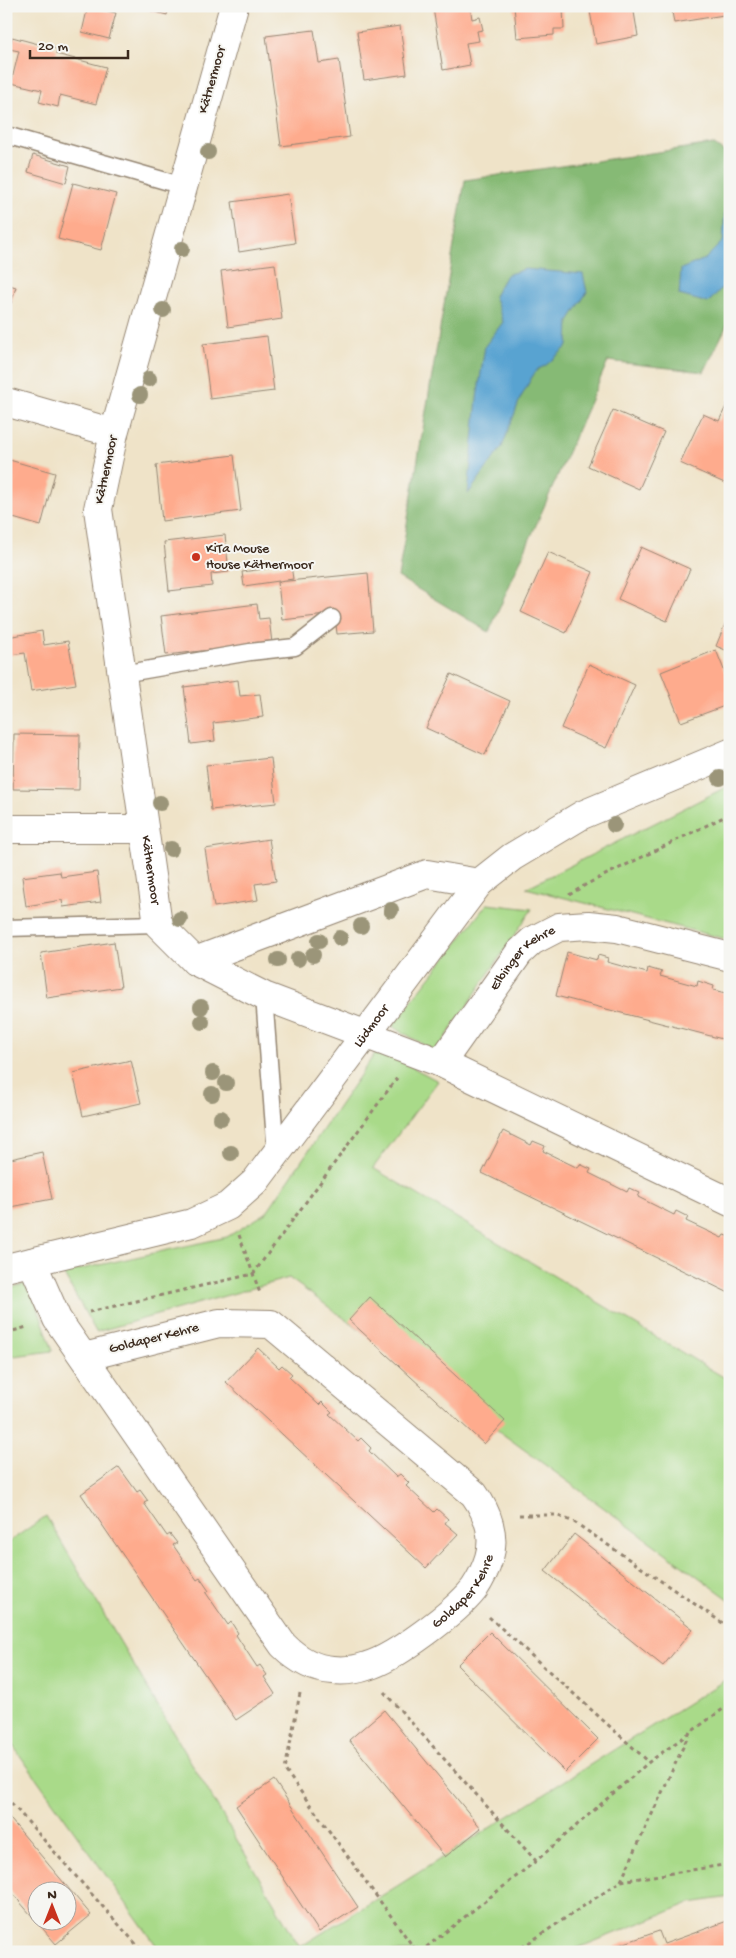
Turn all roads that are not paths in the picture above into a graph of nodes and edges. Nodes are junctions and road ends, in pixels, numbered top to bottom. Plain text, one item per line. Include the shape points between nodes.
1 (234, 6) edge
2 (6, 135) edge
3 (183, 186) junction
4 (6, 402) edge
5 (114, 433) junction
6 (332, 618) dead end
7 (122, 674) junction
8 (730, 753) edge
9 (6, 829) edge
10 (144, 829) junction
11 (479, 882) junction
12 (158, 924) junction
13 (6, 928) edge
14 (730, 957) edge
15 (195, 961) junction
16 (264, 996) junction
17 (366, 1034) junction
18 (441, 1063) junction
19 (276, 1154) junction
20 (730, 1202) edge
21 (19, 1265) edge
22 (84, 1356) junction

1 - 3 street, Kätnermoor
2 - 3 lane
3 - 5 street, Kätnermoor
4 - 5 street
5 - 7 street, Kätnermoor via 98,509
6 - 7 lane via 295,647
7 - 10 street, Kätnermoor
8 - 11 street, Lüdmoor via 582,815 512,857
9 - 10 street
10 - 12 street, Kätnermoor
11 - 15 street via 426,874
11 - 17 street, Lüdmoor
12 - 13 lane
12 - 15 street, Kätnermoor
14 - 18 street, Elbinger Kehre via 602,925 559,927 532,941 519,953
15 - 16 street, Kätnermoor
16 - 17 street, Kätnermoor
16 - 19 lane
17 - 18 street
17 - 19 street, Lüdmoor
18 - 20 street
19 - 21 street, Lüdmoor via 255,1182 228,1206 192,1223
21 - 22 street, Goldaper Kehre
22 - 22 street, Goldaper Kehre via 218,1323 271,1324 474,1494 484,1507 491,1531 490,1557 474,1588 435,1626 368,1666 331,1670 305,1663 283,1645

